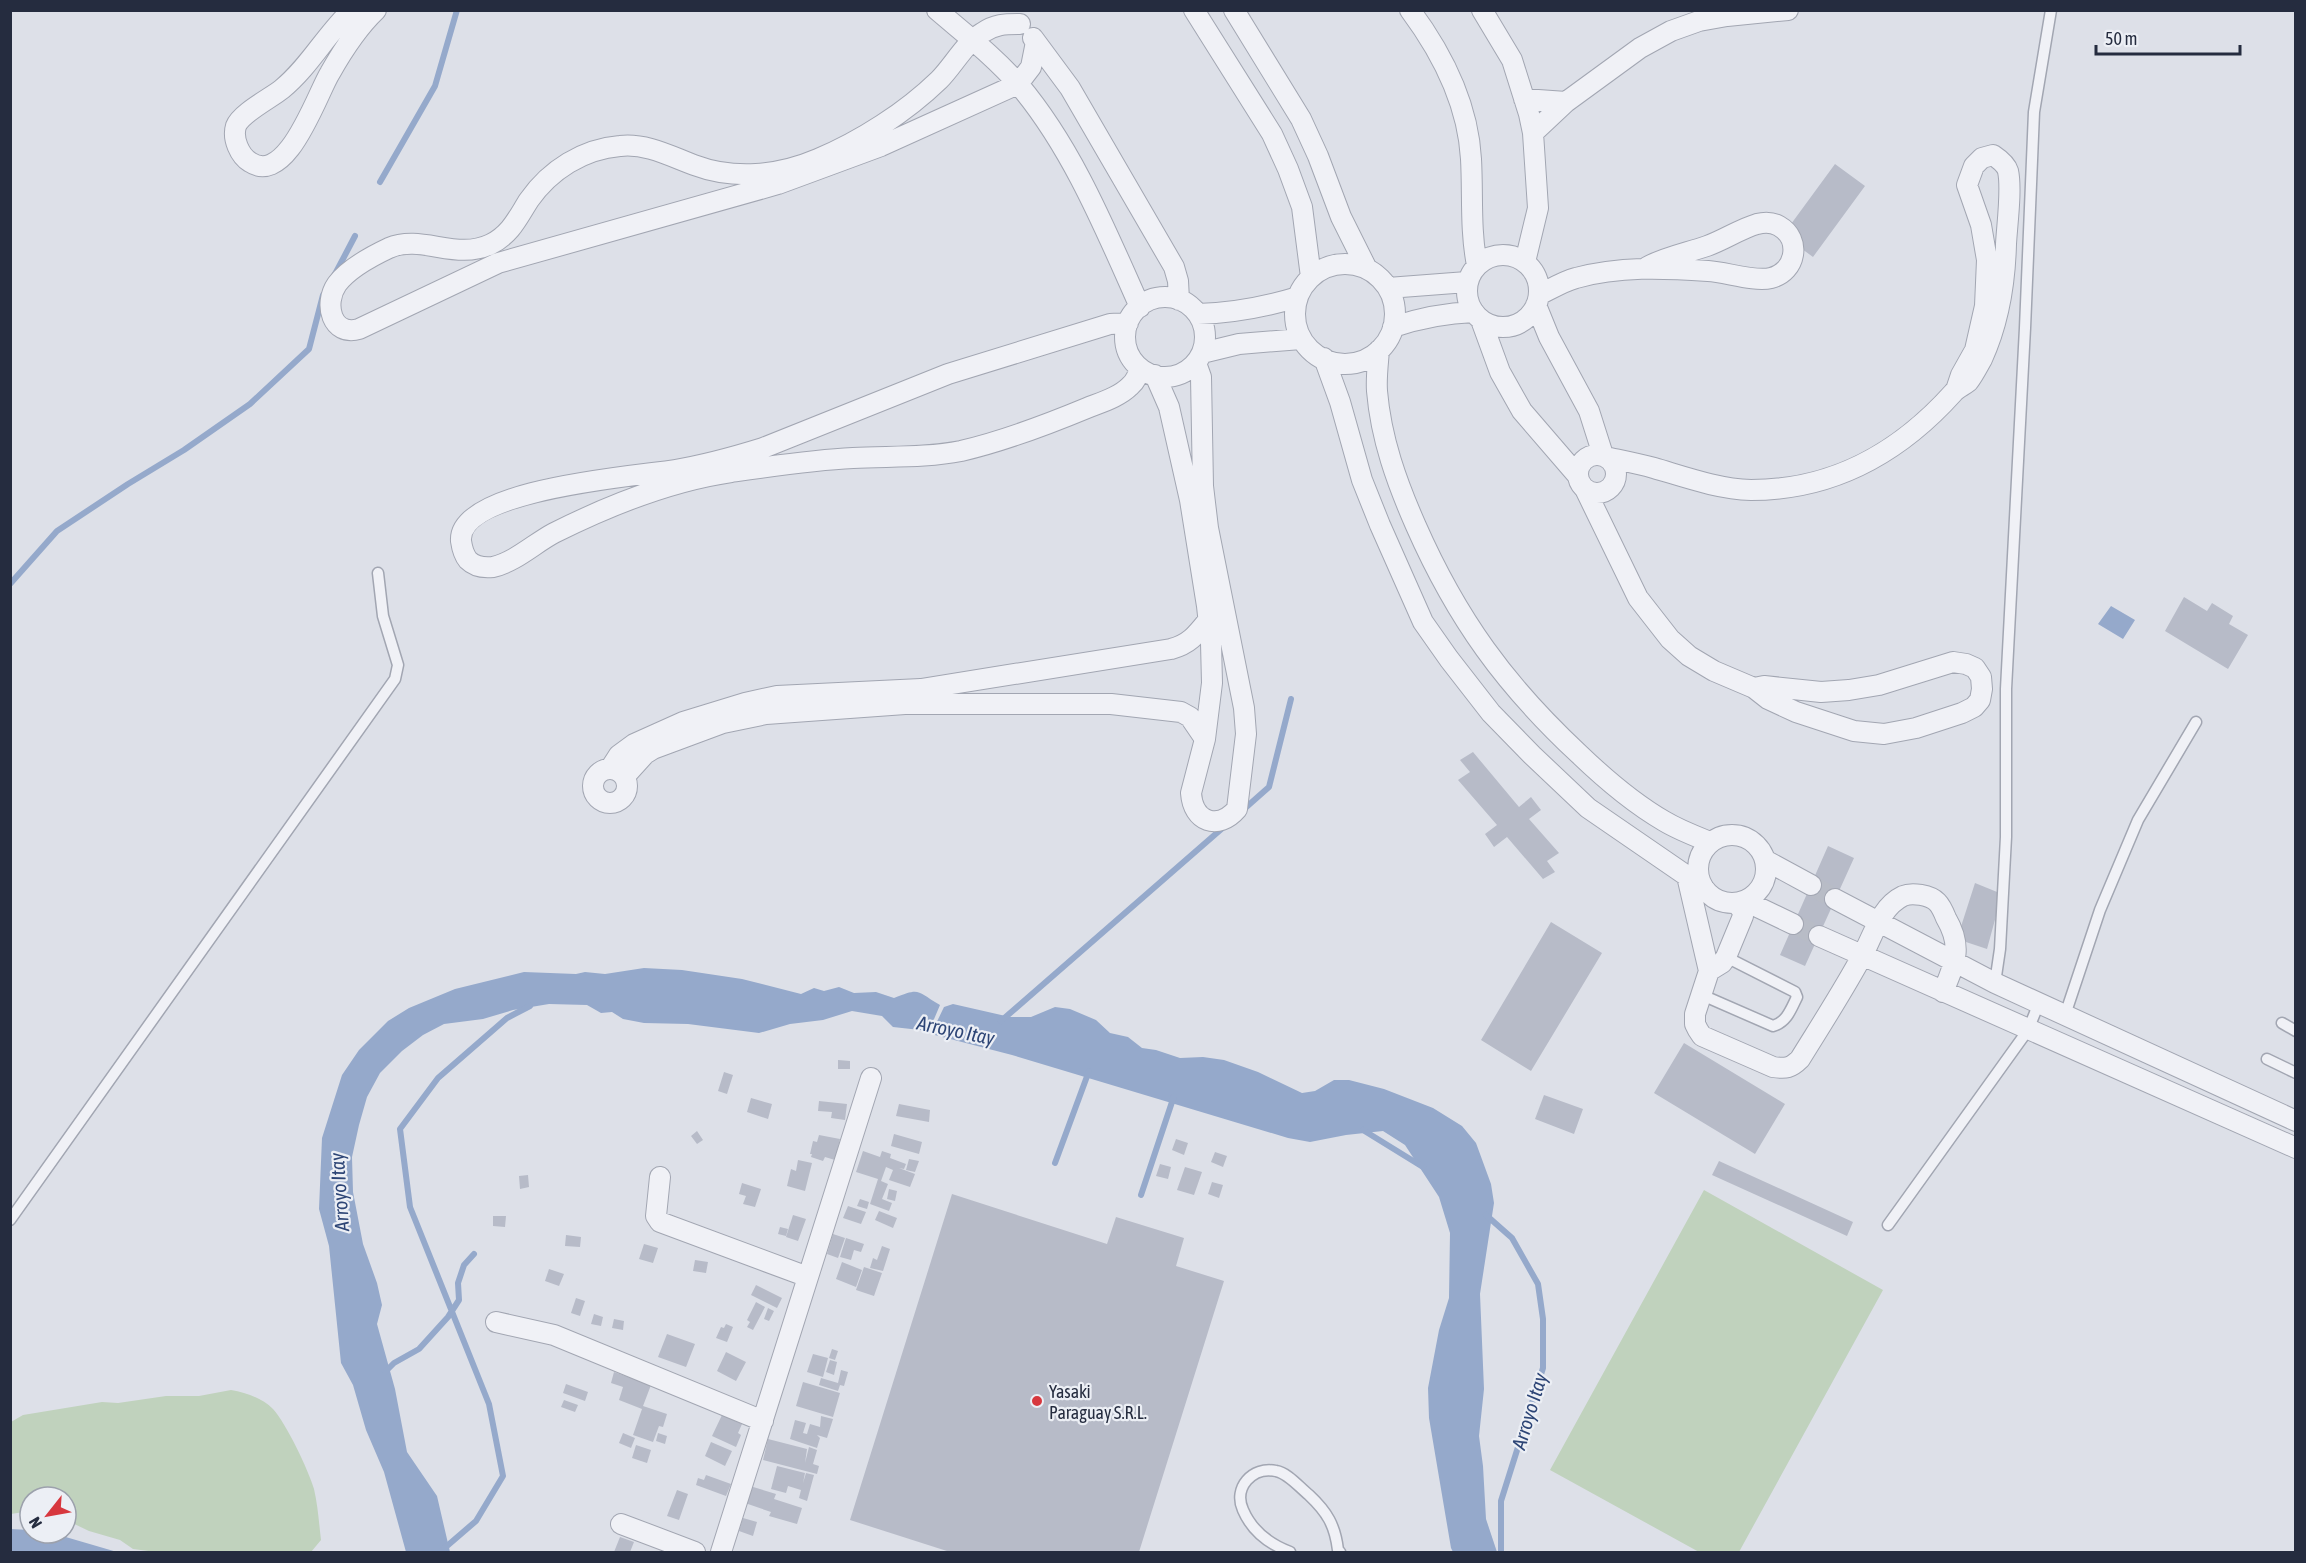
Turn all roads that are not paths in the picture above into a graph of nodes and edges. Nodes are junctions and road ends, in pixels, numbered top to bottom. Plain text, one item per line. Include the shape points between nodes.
1 (352, 10) edge
2 (376, 10) edge
3 (937, 10) edge
4 (1194, 10) edge
5 (1234, 10) edge
6 (1410, 10) edge
7 (1482, 10) edge
8 (1788, 10) edge
9 (2051, 10) edge
10 (1013, 17) edge
11 (972, 40) junction
12 (1036, 42) junction
13 (1018, 84) junction
14 (1524, 99) junction
15 (1566, 102) junction
16 (1533, 133) junction
17 (1478, 265) junction
18 (1529, 266) junction
19 (1647, 267) junction
20 (1367, 269) junction
21 (1311, 277) junction
22 (1575, 278) junction
23 (1467, 282) junction
24 (1388, 288) junction
25 (1298, 297) junction
26 (1179, 300) junction
27 (1538, 300) junction
28 (1134, 315) junction
29 (1198, 315) junction
30 (1477, 316) junction
31 (1393, 327) junction
32 (1301, 339) junction
33 (1379, 350) junction
34 (1199, 358) junction
35 (1324, 358) junction
36 (1147, 371) junction
37 (1956, 390) junction
38 (1606, 456) junction
39 (1651, 467) junction
40 (1582, 482) junction
41 (1613, 484) junction
42 (1613, 546) junction
43 (378, 573) dead end
44 (1209, 620) junction
45 (1754, 688) junction
46 (2196, 722) dead end
47 (1205, 739) junction
48 (1710, 842) junction
49 (1765, 860) junction
50 (1686, 876) junction
51 (1811, 885) tunnel mouth
52 (1703, 887) junction
53 (1835, 899) tunnel mouth
54 (1741, 902) junction
55 (1878, 922) junction
56 (1793, 924) tunnel mouth
57 (1819, 936) tunnel mouth
58 (1862, 956) junction
59 (1726, 957) junction
60 (1955, 962) junction
61 (1709, 970) junction
62 (1995, 982) junction
63 (1943, 992) junction
64 (1702, 995) junction
65 (2039, 1003) junction
66 (2065, 1015) junction
67 (2282, 1023) dead end
68 (2028, 1030) junction
69 (2295, 1030) edge
70 (2267, 1059) dead end
71 (2295, 1073) edge
72 (871, 1078) dead end
73 (2257, 1103) junction
74 (2295, 1121) edge
75 (2247, 1126) junction
76 (2295, 1148) edge
77 (660, 1177) dead end
78 (10, 1220) edge
79 (1888, 1225) dead end
80 (808, 1277) junction
81 (496, 1322) dead end
82 (763, 1421) junction
83 (621, 1524) dead end
84 (695, 1552) edge
85 (721, 1552) edge
86 (1290, 1552) edge
87 (1337, 1552) edge

1 - 2 street via 298,74 236,126 242,156 252,164 267,166 286,154 304,128 346,46
3 - 11 street
4 - 21 street via 1272,134 1288,169 1302,207
5 - 20 street via 1301,119
6 - 17 street via 1431,38 1463,112 1471,156 1472,241
7 - 14 street via 1512,60
8 - 15 street via 1699,21 1671,31 1640,48
9 - 62 lane via 2034,112 2006,689 2006,837
10 - 11 street
10 - 12 street
11 - 13 street
11 - 13 street via 938,81 871,131 818,159 783,170 740,175 717,172 645,147 622,145 600,149 565,164 494,243 472,251 426,245 392,247 358,265 333,290 329,301 331,314 344,328 359,329 498,262 709,204 835,164
12 - 13 street via 1031,67
12 - 26 street via 1071,88 1174,267
13 - 28 street via 1055,135 1095,208
14 - 15 street
14 - 16 street
15 - 16 street
16 - 18 street via 1538,208
17 - 18 street via 1496,255 1516,257
17 - 23 street
18 - 22 street
18 - 27 street via 1537,279
19 - 19 street via 1770,279 1783,273 1794,250 1791,238 1780,227 1767,222
19 - 22 street
20 - 21 street via 1344,264
20 - 24 street
21 - 25 street
22 - 27 street
23 - 24 street
23 - 30 street via 1466,293
24 - 31 street via 1395,306
25 - 29 street via 1262,308
25 - 32 street via 1296,321
26 - 28 street via 1155,299
26 - 29 street
27 - 30 street via 1528,317 1510,327 1500,327
27 - 38 street via 1548,337 1588,411
28 - 36 street via 1126,335 1127,347 1132,358
28 - 36 street via 948,374 740,455 675,470 588,480 531,493 477,515 465,525 462,547 472,564 490,567 611,507 692,479 813,460 959,451 1038,429 1113,397
29 - 34 street via 1204,333
30 - 31 street via 1447,313
30 - 40 street via 1500,372 1522,411
31 - 33 street
32 - 34 street via 1239,344
32 - 35 street
33 - 35 street via 1347,364
33 - 48 street via 1377,388 1393,470 1430,558 1477,641 1516,692 1608,782 1664,821
34 - 36 street via 1175,376
34 - 47 street via 1208,528 1240,684 1246,734 1237,810 1220,822 1200,816 1192,802
35 - 50 street via 1380,525 1424,621 1449,659 1491,713 1588,808
36 - 44 street via 1169,407
37 - 37 street via 1968,381 1994,331 2005,279 2008,170 1993,155 1974,166 1967,185 1981,225 1987,260 1985,306 1975,350
37 - 39 street via 1912,434 1880,456 1840,475 1797,487 1749,490 1705,483
38 - 39 street
38 - 40 street via 1595,454 1582,461
38 - 41 street via 1615,464
39 - 41 street
40 - 41 street via 1600,493
40 - 42 street
41 - 42 street
42 - 45 street via 1638,598 1670,639 1714,671
43 - 78 lane via 383,616 398,665 396,679
44 - 47 street via 1212,683
44 - 47 street via 1194,639 1171,649 921,689 777,696 745,703 683,722 634,744 619,754 617,772 653,749 723,723 766,714 905,704 1111,704 1181,712 1190,717
45 - 45 street via 1796,712 1854,731 1884,734 1962,713 1980,700 1982,689 1975,668 1953,662 1849,690
46 - 66 lane via 2138,820 2100,910
48 - 49 street via 1738,835 1755,844
48 - 52 street via 1699,858
49 - 51 street
49 - 54 street via 1760,888
50 - 52 street
50 - 61 street
52 - 54 street via 1717,900
53 - 55 street
54 - 56 street
54 - 59 street via 1743,916
55 - 58 street
55 - 60 street
55 - 60 street via 1903,896 1923,894 1937,902 1951,926 1957,946
57 - 58 street
58 - 63 street
58 - 64 street via 1793,1067 1773,1067 1702,1036 1695,1024
59 - 61 street
59 - 64 lane via 1790,988 1797,997 1787,1016 1781,1024 1773,1026
60 - 62 street
60 - 63 street
61 - 64 street
62 - 65 street
63 - 68 street
65 - 66 street
65 - 68 lane
66 - 73 street
67 - 69 lane
68 - 75 street
68 - 79 lane
70 - 71 lane
72 - 80 street
73 - 74 street
73 - 75 street
75 - 76 street
77 - 80 street via 656,1216 660,1222
80 - 82 street
81 - 82 street via 554,1335
82 - 85 street
83 - 84 street
86 - 87 lane via 1260,1535 1242,1509 1243,1485 1249,1476 1262,1470 1277,1471 1290,1478 1324,1509 1332,1522

